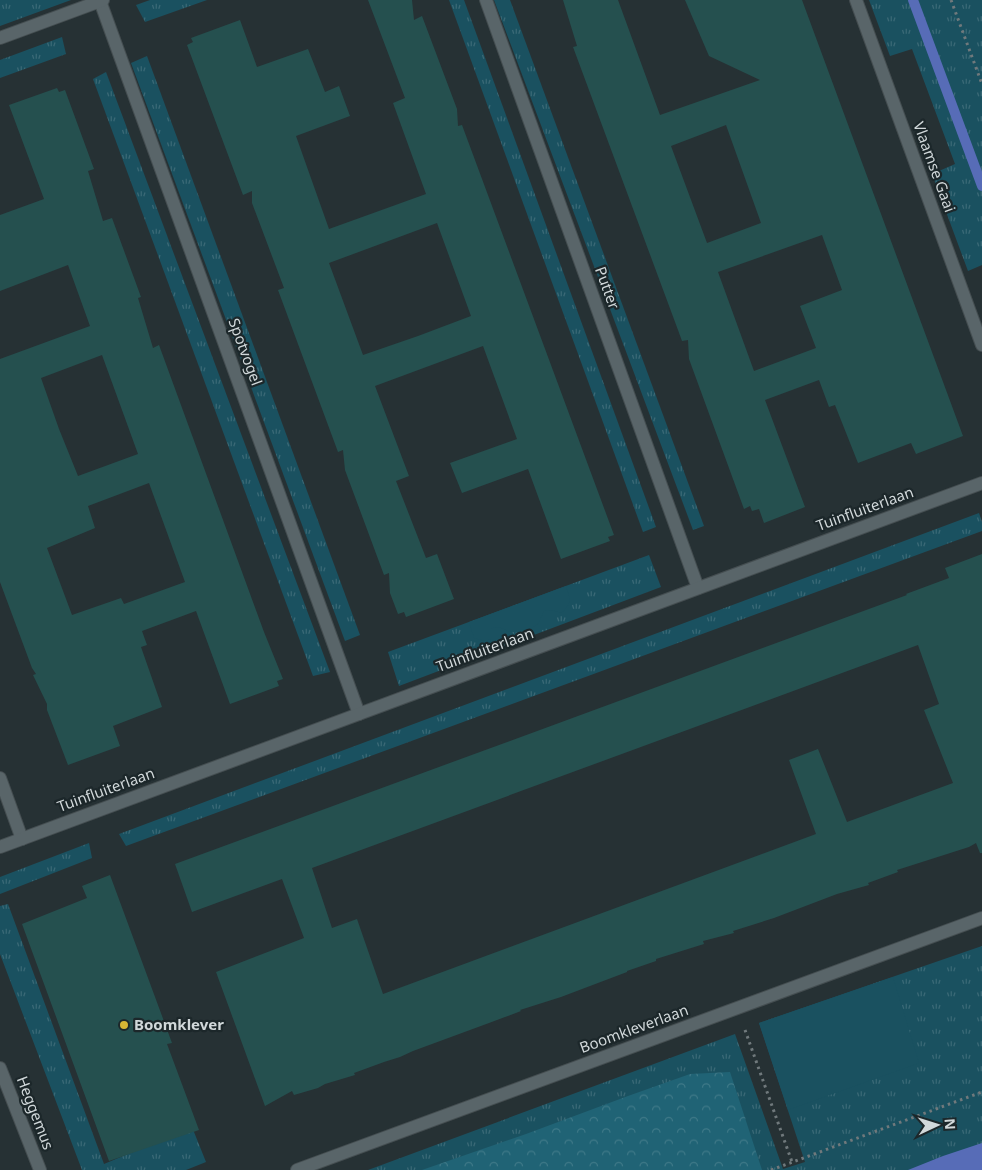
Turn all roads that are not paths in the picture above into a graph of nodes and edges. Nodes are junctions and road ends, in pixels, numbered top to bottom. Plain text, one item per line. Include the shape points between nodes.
1 (101, 0) edge
2 (486, 0) edge
3 (856, 0) edge
4 (0, 38) edge
5 (982, 344) edge
6 (982, 483) edge
7 (698, 588) junction
8 (359, 714) junction
9 (0, 778) edge
10 (22, 839) junction
11 (0, 847) edge
12 (982, 918) edge
13 (0, 1068) edge
14 (40, 1170) edge
15 (297, 1170) edge

1 - 4 street
1 - 8 street, Spotvogel
2 - 7 street, Putter
3 - 5 street, Vlaamse Gaai
6 - 7 street, Tuinfluiterlaan
7 - 8 street, Tuinfluiterlaan
8 - 10 street, Tuinfluiterlaan
9 - 10 street
10 - 11 street, Tuinfluiterlaan
12 - 15 street, Boomkleverlaan
13 - 14 street, Heggemus

